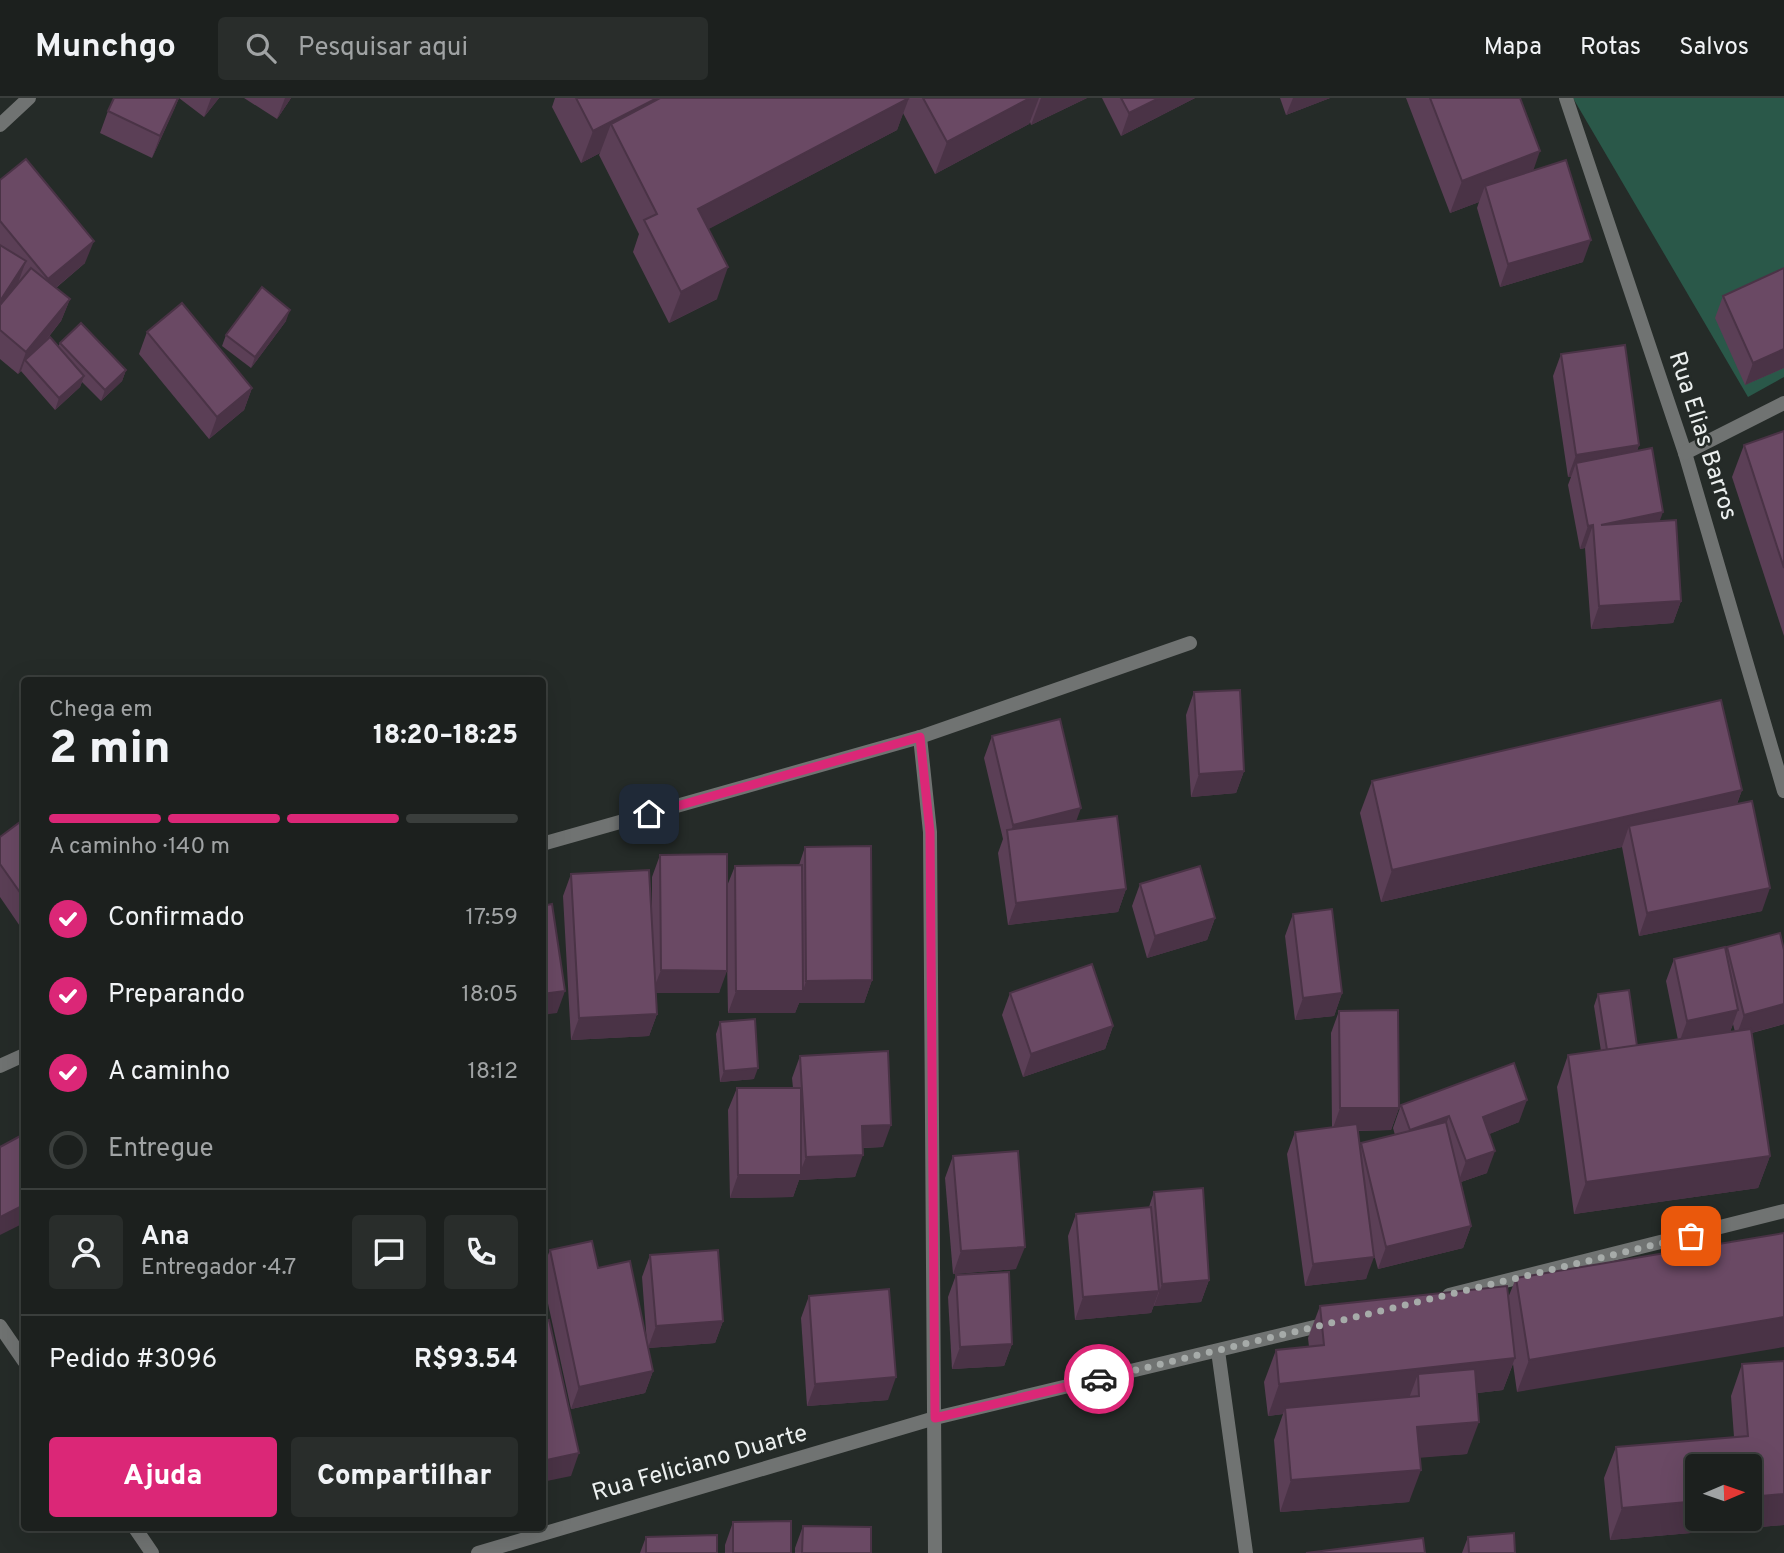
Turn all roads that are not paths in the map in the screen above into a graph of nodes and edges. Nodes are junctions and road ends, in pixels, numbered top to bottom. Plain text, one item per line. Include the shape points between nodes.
1 (29, 98) edge
2 (1566, 98) edge
3 (0, 125) edge
4 (1784, 403) edge
5 (1685, 453) junction
6 (1190, 643) dead end
7 (920, 737) junction
8 (1784, 792) edge
9 (546, 843) edge
10 (21, 1056) edge
11 (0, 1066) edge
12 (1784, 1211) edge
13 (1434, 1298) edge
14 (1339, 1321) edge
15 (0, 1326) edge
16 (1218, 1351) junction
17 (21, 1358) edge
18 (935, 1418) junction
19 (137, 1531) edge
20 (152, 1553) edge
21 (478, 1553) edge
22 (935, 1553) edge
23 (1247, 1553) edge

1 - 3 street
2 - 5 street, Rua Elias Barros
4 - 5 street
5 - 8 street, Rua Elias Barros
6 - 7 street
7 - 9 street
7 - 18 street via 930,832
10 - 11 street
12 - 13 street
14 - 16 street, Rua Feliciano Duarte
15 - 17 street
16 - 18 street, Rua Feliciano Duarte
16 - 23 street
18 - 21 street, Rua Feliciano Duarte
18 - 22 street
19 - 20 street

